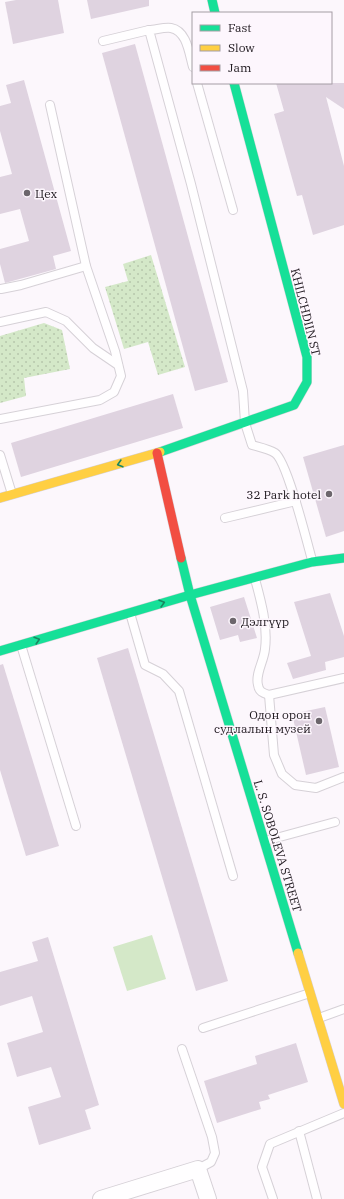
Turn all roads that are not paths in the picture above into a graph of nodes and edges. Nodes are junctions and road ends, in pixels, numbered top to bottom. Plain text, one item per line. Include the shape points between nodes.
1 (212, 0) edge
2 (215, 12) edge
3 (149, 30) junction
4 (103, 41) dead end
5 (192, 63) edge
6 (198, 84) edge
7 (234, 84) edge
8 (50, 105) dead end
9 (233, 210) dead end
10 (86, 266) junction
11 (0, 289) edge
12 (0, 322) edge
13 (118, 365) junction
14 (0, 419) edge
15 (245, 423) junction
16 (157, 453) junction
17 (0, 455) edge
18 (12, 494) junction
19 (0, 498) edge
20 (296, 501) junction
21 (225, 518) dead end
22 (344, 558) edge
23 (312, 562) junction
24 (255, 578) junction
25 (190, 594) junction
26 (129, 612) junction
27 (21, 644) junction
28 (0, 651) edge
29 (343, 680) edge
30 (269, 694) junction
31 (344, 777) edge
32 (335, 822) dead end
33 (76, 826) dead end
34 (264, 841) junction
35 (233, 876) dead end
36 (310, 993) junction
37 (344, 1009) edge
38 (318, 1018) junction
39 (203, 1028) dead end
40 (182, 1049) dead end
41 (344, 1104) edge
42 (344, 1113) edge
43 (299, 1131) junction
44 (198, 1169) junction
45 (101, 1199) edge
46 (208, 1199) edge
47 (273, 1199) edge
48 (317, 1199) edge

1 - 2 street
3 - 4 lane
3 - 5 lane via 169,28 178,31 186,42
3 - 15 lane via 243,391
6 - 9 lane
7 - 15 street, KHILCHDIIN ST via 307,357 307,382 294,405
8 - 10 lane
10 - 11 lane
10 - 13 lane
12 - 13 lane via 46,312 66,322 93,348
13 - 14 lane via 121,376 114,392 100,400
15 - 16 street, KHILCHDIIN ST
15 - 20 lane via 252,445 276,453 282,461
16 -> 18 street, KHILCHDIIN ST
16 - 25 street, L. S. SOBOLEVA STREET
17 - 18 lane
18 - 19 street, KHILCHDIIN ST
20 - 21 lane
20 - 23 lane
22 - 23 street
23 - 24 street
24 - 25 street
24 - 30 lane via 265,625 265,650 257,680 262,693
26 -> 25 street
25 - 34 street, L. S. SOBOLEVA STREET
27 -> 26 street
26 - 35 lane via 145,664 163,674 179,691
27 - 28 street
27 - 33 lane
29 - 30 lane
30 - 31 lane via 274,755 282,774 296,785 316,788
32 - 34 lane
34 - 36 street, L. S. SOBOLEVA STREET
36 - 38 street, L. S. SOBOLEVA STREET
36 - 39 lane
37 - 38 lane
38 - 41 street, L. S. SOBOLEVA STREET
40 - 44 lane via 215,1153 211,1162
42 - 43 lane
43 - 47 lane via 270,1144 262,1167
43 - 48 lane
44 - 45 street
44 - 46 street

